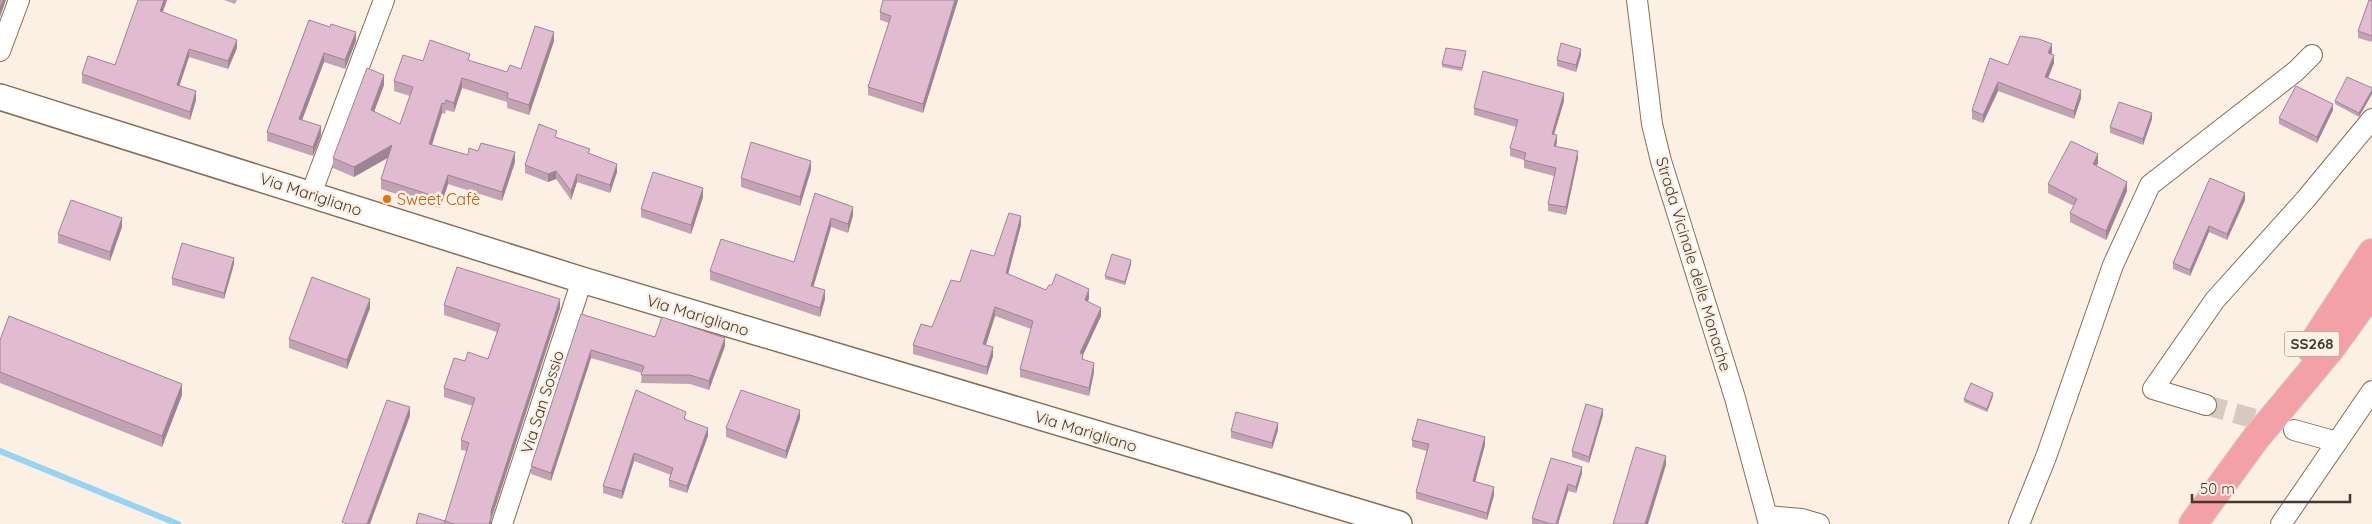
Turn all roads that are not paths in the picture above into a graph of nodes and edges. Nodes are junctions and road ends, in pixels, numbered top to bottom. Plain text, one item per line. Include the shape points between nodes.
1 (19, 0) edge
2 (384, 0) edge
3 (1637, 0) edge
4 (0, 51) edge
5 (2312, 55) dead end
6 (0, 96) edge
7 (2372, 119) edge
8 (311, 194) junction
9 (2372, 253) edge
10 (582, 280) junction
11 (2372, 290) edge
12 (2372, 391) edge
13 (2206, 406) tunnel mouth
14 (2294, 430) tunnel mouth
15 (2256, 438) junction
16 (2337, 442) junction
17 (1768, 520) edge
18 (502, 524) edge
19 (1399, 524) edge
20 (1819, 524) edge
21 (2019, 524) edge
22 (2193, 524) edge
23 (2281, 524) edge

1 - 4 street
2 - 8 street
3 - 17 street, Strada Vicinale delle Monache via 1652,124 1661,161 1735,398
5 - 21 street via 2296,71 2150,184 2113,265
6 - 8 street, Via Marigliano
7 - 13 street via 2215,300 2153,389
8 - 10 street, Via Marigliano
9 - 15 highway, SS268 via 2318,334
10 - 18 street, Via San Sossio
10 - 19 street, Via Marigliano
11 - 15 highway, SS268 via 2331,348
12 - 16 street
14 - 16 street
15 - 22 highway, SS268
16 - 23 street
17 - 20 street via 1802,520

